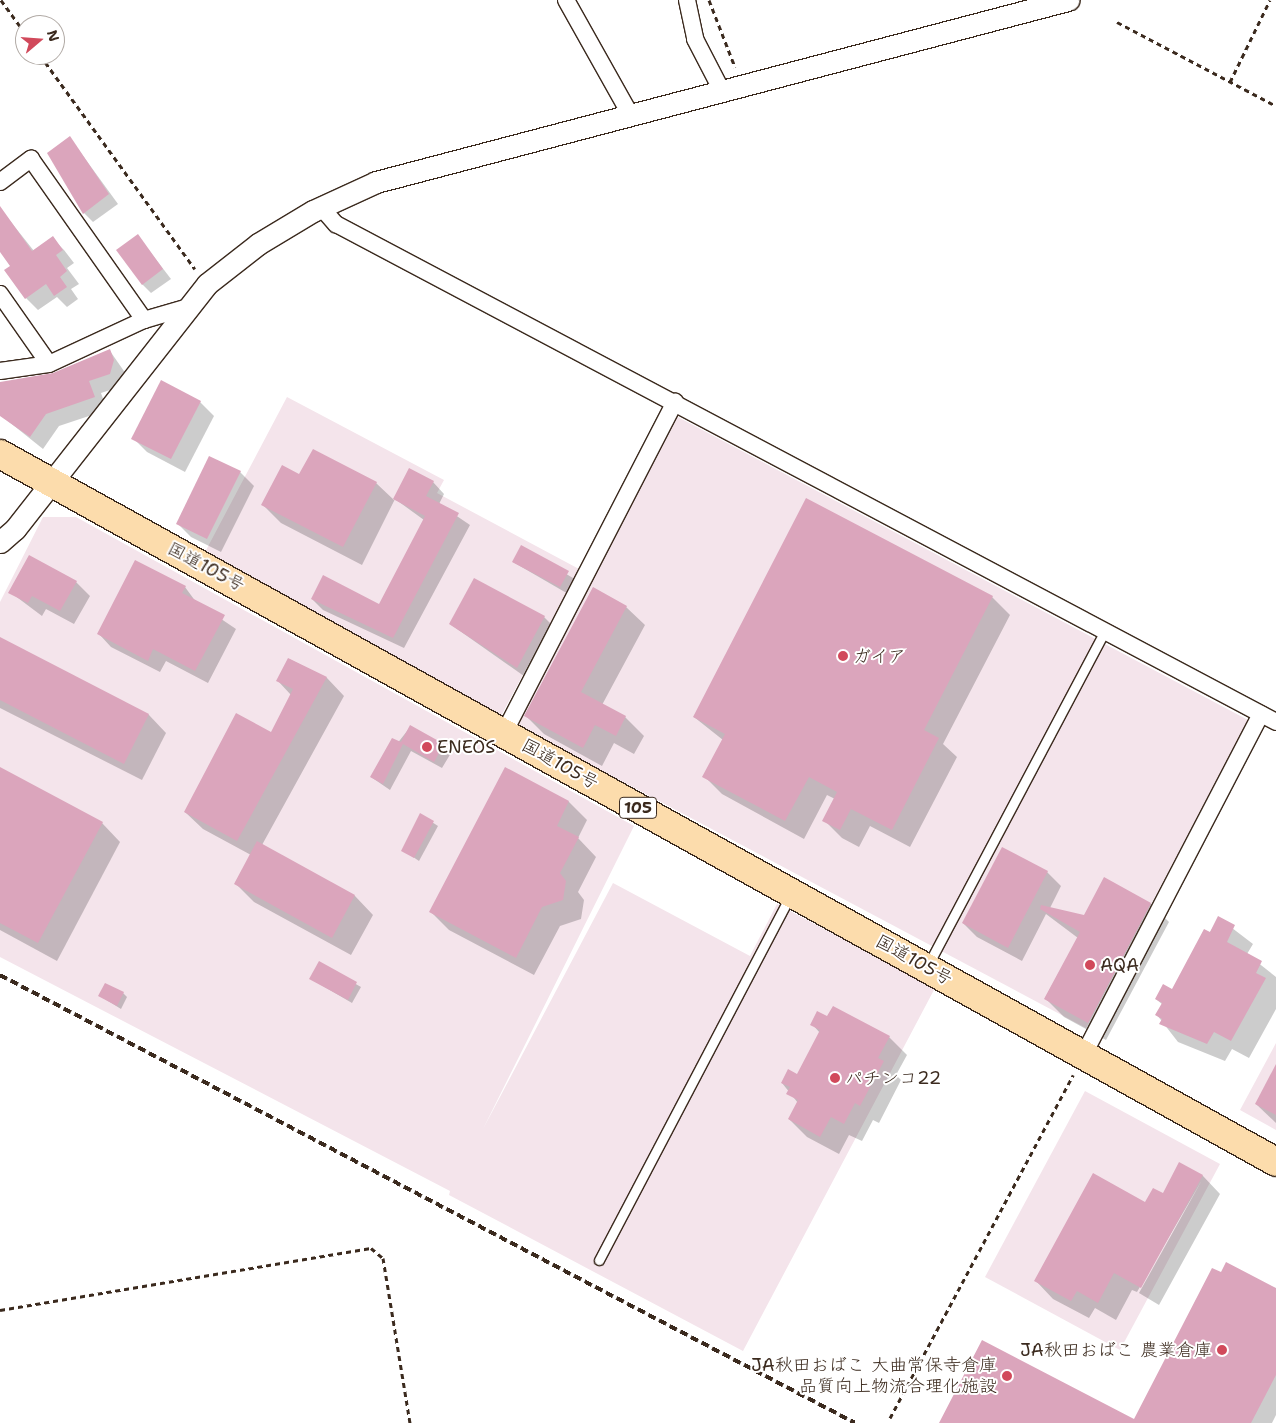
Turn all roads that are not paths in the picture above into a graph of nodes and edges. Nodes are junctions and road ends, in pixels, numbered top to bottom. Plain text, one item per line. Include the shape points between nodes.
1 (566, 0) edge
2 (687, 0) edge
3 (1068, 0) edge
4 (722, 91) junction
5 (631, 116) junction
6 (0, 182) edge
7 (321, 207) junction
8 (0, 294) edge
9 (185, 308) junction
10 (144, 320) junction
11 (49, 364) junction
12 (0, 371) edge
13 (675, 402) junction
14 (0, 454) edge
15 (50, 484) junction
16 (0, 542) edge
17 (1105, 631) junction
18 (1261, 714) junction
19 (1276, 722) edge
20 (504, 733) junction
21 (792, 893) junction
22 (927, 968) junction
23 (1084, 1054) junction
24 (1276, 1162) edge
25 (599, 1260) dead end

1 - 5 street
2 - 4 street via 695,39
3 - 4 street
4 - 5 street
5 - 7 street via 376,182
6 - 10 street via 31,159
7 - 9 street via 258,244 207,284
7 - 13 street via 336,224
8 - 11 street
9 - 10 street
9 - 15 street
10 - 11 street
11 - 12 street
13 - 17 street
13 - 20 street
14 - 15 highway, 国道105号 / 105
15 - 16 street
15 - 20 highway, 国道105号 / 105
17 - 18 street
17 - 22 lane
18 - 19 street
18 - 23 street
20 - 21 highway, 国道105号 / 105
21 - 22 highway, 国道105号 / 105
21 - 25 lane
22 - 23 highway, 国道105号 / 105
23 - 24 highway, 国道105号 / 105

